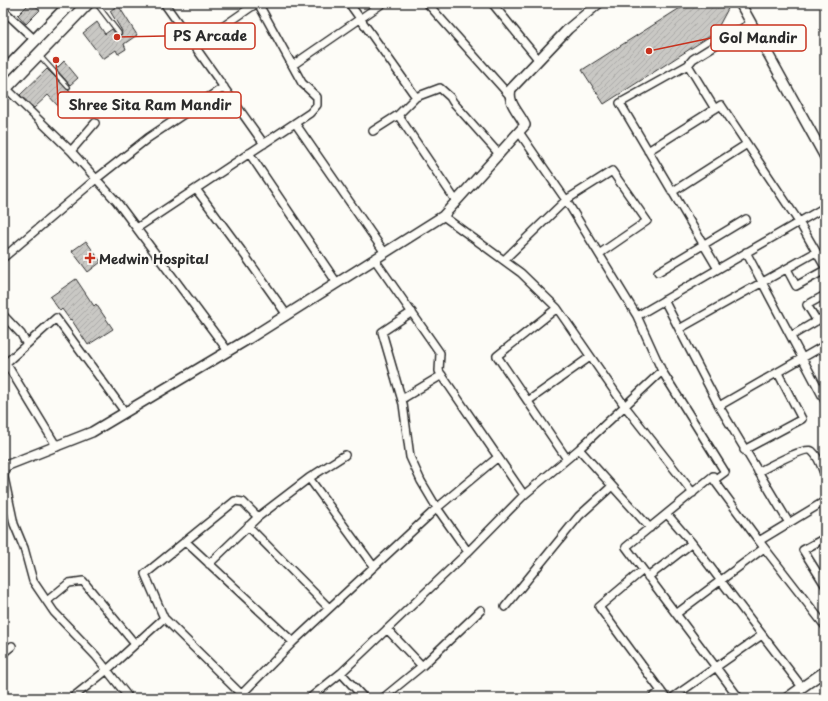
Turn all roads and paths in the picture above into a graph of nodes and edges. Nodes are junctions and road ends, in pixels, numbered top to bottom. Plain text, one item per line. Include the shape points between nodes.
1 (71, 3) edge
2 (88, 3) edge
3 (96, 3) edge
4 (164, 3) edge
5 (258, 3) edge
6 (349, 3) edge
7 (383, 3) edge
8 (427, 3) edge
9 (492, 3) edge
10 (599, 3) edge
11 (740, 3) edge
12 (3, 10) edge
13 (360, 19) junction
14 (751, 23) junction
15 (119, 33) dead end
16 (35, 40) junction
17 (195, 46) junction
18 (38, 54) junction
19 (538, 59) junction
20 (15, 61) junction
21 (293, 64) junction
22 (688, 65) junction
23 (24, 70) junction
24 (3, 73) edge
25 (68, 87) dead end
26 (224, 87) junction
27 (4, 89) edge
28 (509, 95) junction
29 (416, 97) junction
30 (715, 109) junction
31 (398, 115) junction
32 (95, 123) dead end
33 (295, 123) junction
34 (374, 131) dead end
35 (519, 132) junction
36 (264, 144) junction
37 (747, 144) junction
38 (648, 151) junction
39 (72, 152) junction
40 (250, 154) junction
41 (499, 154) junction
42 (825, 157) edge
43 (96, 179) junction
44 (196, 189) junction
45 (672, 192) junction
46 (566, 200) junction
47 (456, 201) junction
48 (825, 208) edge
49 (443, 216) junction
50 (746, 220) dead end
51 (799, 222) junction
52 (137, 228) junction
53 (703, 244) junction
54 (746, 252) junction
55 (816, 252) junction
56 (386, 253) junction
57 (599, 254) junction
58 (3, 258) edge
59 (375, 260) junction
60 (504, 260) junction
61 (718, 269) junction
62 (787, 269) junction
63 (825, 269) edge
64 (658, 272) dead end
65 (337, 283) junction
66 (762, 283) junction
67 (825, 295) edge
68 (664, 300) junction
69 (557, 308) junction
70 (412, 312) junction
71 (3, 314) edge
72 (287, 315) junction
73 (637, 316) junction
74 (825, 316) edge
75 (817, 321) junction
76 (679, 330) junction
77 (791, 336) junction
78 (26, 343) junction
79 (825, 345) edge
80 (228, 351) junction
81 (590, 357) junction
82 (803, 359) junction
83 (662, 371) junction
84 (778, 373) junction
85 (442, 375) junction
86 (402, 399) junction
87 (528, 401) junction
88 (825, 401) edge
89 (624, 405) junction
90 (719, 406) junction
91 (125, 412) junction
92 (57, 448) junction
93 (579, 449) junction
94 (744, 450) junction
95 (345, 454) dead end
96 (498, 457) junction
97 (567, 459) junction
98 (4, 466) edge
99 (758, 472) junction
100 (825, 476) edge
101 (309, 478) junction
102 (714, 480) junction
103 (612, 486) junction
104 (693, 493) junction
105 (524, 495) junction
106 (825, 501) edge
107 (437, 508) junction
108 (667, 514) junction
109 (258, 516) junction
110 (789, 523) junction
111 (248, 526) junction
112 (650, 528) junction
113 (825, 538) edge
114 (185, 540) junction
115 (759, 542) junction
116 (692, 543) junction
117 (764, 548) junction
118 (468, 552) junction
119 (209, 564) junction
120 (374, 567) junction
121 (643, 570) junction
122 (648, 577) junction
123 (721, 580) junction
124 (825, 585) edge
125 (47, 601) junction
126 (505, 607) dead end
127 (329, 608) junction
128 (481, 610) dead end
129 (676, 614) junction
130 (164, 618) junction
131 (825, 626) edge
132 (387, 629) junction
133 (762, 635) junction
134 (293, 642) junction
135 (135, 644) junction
136 (12, 646) dead end
137 (3, 653) edge
138 (422, 666) junction
139 (716, 667) junction
140 (107, 670) junction
141 (825, 671) edge
142 (341, 673) junction
143 (802, 687) junction
144 (661, 691) junction
145 (242, 697) edge
146 (72, 698) edge
147 (129, 698) edge
148 (310, 698) edge
149 (364, 698) edge
150 (383, 698) edge
151 (652, 698) edge
152 (666, 698) edge
153 (672, 698) edge
154 (739, 698) edge
155 (787, 698) edge

1 - 16 main road
2 - 18 main road
3 - 15 lane
4 - 17 street
5 - 17 street
5 - 21 street
6 - 13 street
7 - 13 street
8 - 28 street
9 - 19 street
10 - 19 street
11 - 14 street
12 - 16 street
13 - 21 street
13 - 29 street
14 - 22 street via 693,59
14 - 42 street
16 - 20 main road
17 - 26 street
18 - 23 main road
18 - 25 lane
19 - 28 street via 519,79
20 - 23 main road
20 - 24 main road
21 - 33 street via 302,83 317,97 317,105 310,114
22 - 30 street
22 - 38 street via 620,103
23 - 27 main road
26 - 36 street
26 - 43 street via 148,138
27 - 39 street
28 - 35 street via 510,102 525,125
29 - 31 street
29 - 41 street via 440,88
30 - 37 street via 721,105
30 - 38 street
31 - 34 street
31 - 47 street
32 - 39 street
33 - 36 street
33 - 56 street
35 - 41 street
35 - 46 street
36 - 40 street
37 - 45 street
37 - 51 street
38 - 45 street
39 - 43 street
40 - 44 street
40 - 65 street
41 - 47 street
43 - 52 street
43 - 58 street
44 - 52 street
44 - 72 street
45 - 53 street
46 - 57 street
46 - 57 street via 612,171 647,221
46 - 60 street
47 - 49 street
48 - 51 street
49 - 56 street
49 - 60 street
50 - 53 street
51 - 54 street
51 - 55 street
52 - 80 street
53 - 61 street
53 - 64 street via 702,247
54 - 61 street
54 - 66 street
55 - 62 street
55 - 63 street
56 - 59 street
57 - 73 street
59 - 65 street
59 - 70 street
60 - 69 street via 522,273
61 - 68 street
62 - 63 street via 796,286
62 - 66 street
65 - 72 street
66 - 76 street
66 - 77 street
67 - 75 street via 807,305
68 - 73 street
68 - 76 street
69 - 81 street
69 - 87 street via 497,356
70 - 85 street via 440,353 439,371
70 - 86 street via 382,332
71 - 78 street
72 - 80 street
73 - 83 street
74 - 75 street
75 - 77 street
76 - 90 street
77 - 82 street
78 - 91 street via 56,318
78 - 92 street via 6,363
79 - 82 street
80 - 91 street
81 - 87 street
81 - 89 street
82 - 84 street
82 - 88 street
83 - 89 street
83 - 102 street via 725,472
84 - 90 street
84 - 94 street via 802,419
85 - 86 street
85 - 96 street
86 - 107 street via 410,457
87 - 97 street
89 - 93 street
89 - 104 street
90 - 94 street
91 - 92 street via 92,432
92 - 98 street
93 - 97 street
93 - 103 street
94 - 99 street
95 - 101 street
96 - 105 street
96 - 107 street
97 - 105 street
98 - 125 street via 14,524 33,581
99 - 100 street via 798,452 808,450 818,459
99 - 110 street
101 - 109 street
101 - 120 street
102 - 104 street via 713,476
102 - 115 street
103 - 112 street
103 - 126 street via 579,516
104 - 108 street
105 - 118 street
106 - 110 street
107 - 118 street
107 - 120 street
108 - 112 street
108 - 116 street
109 - 111 street
109 - 114 street via 242,502 235,501
110 - 115 street
111 - 119 street
111 - 127 street
112 - 121 street via 626,547
113 - 124 street via 803,550
114 - 119 street
114 - 130 street via 145,574
115 - 117 street
116 - 122 street
116 - 123 street
117 - 123 street
117 - 131 street
118 - 132 street
119 - 134 street
120 - 127 street
121 - 122 street
121 - 144 street via 599,607
122 - 129 street
123 - 129 street
123 - 133 street
125 - 135 street via 69,584 83,580
125 - 140 street
127 - 134 street
128 - 138 street
129 - 139 street
130 - 135 street
130 - 145 street
132 - 138 street
132 - 142 street
133 - 139 street
133 - 143 street
134 - 145 street
135 - 140 street
136 - 137 street
138 - 150 street
139 - 153 street
139 - 154 street
140 - 146 street
140 - 147 street
141 - 143 street
142 - 148 street
142 - 149 street
143 - 155 street
144 - 151 street
144 - 152 street

